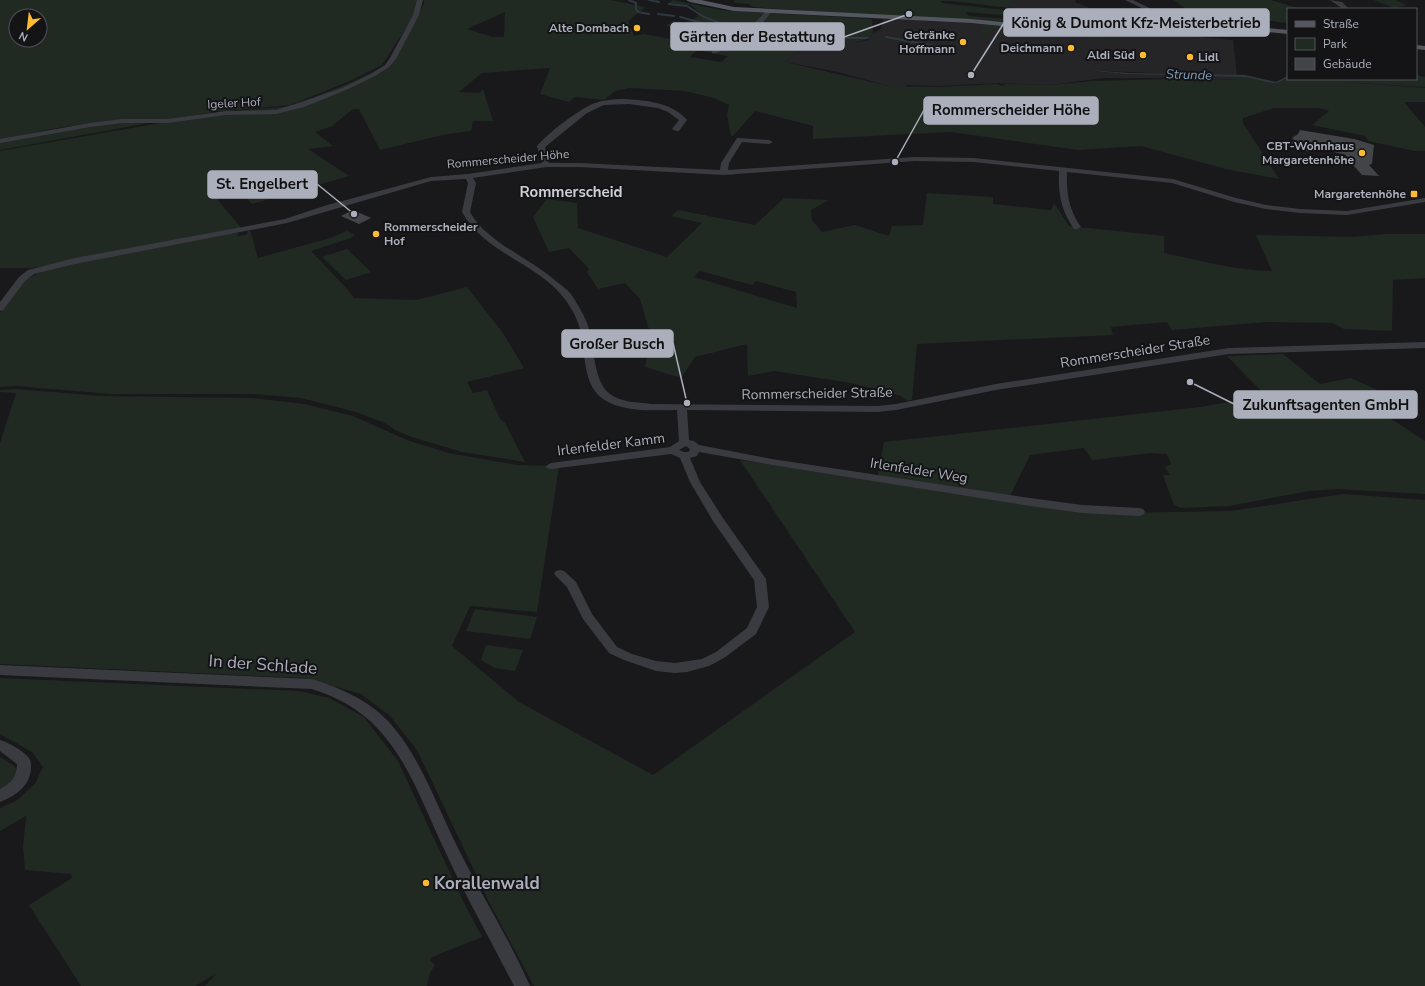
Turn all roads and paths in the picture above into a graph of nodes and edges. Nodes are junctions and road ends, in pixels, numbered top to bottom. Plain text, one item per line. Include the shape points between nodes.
1 (420, 0) edge
2 (690, 0) edge
3 (1128, 0) edge
4 (1333, 0) edge
5 (1345, 8) edge
6 (769, 11) junction
7 (1169, 19) junction
8 (1161, 22) junction
9 (1181, 22) junction
10 (1287, 32) edge
11 (714, 52) dead end
12 (676, 129) dead end
13 (0, 142) edge
14 (769, 142) dead end
15 (546, 165) junction
16 (1062, 169) junction
17 (724, 173) junction
18 (468, 176) junction
19 (1425, 200) edge
20 (1077, 227) dead end
21 (0, 308) edge
22 (1425, 345) edge
23 (682, 407) junction
24 (684, 442) junction
25 (696, 448) junction
26 (679, 453) junction
27 (551, 466) dead end
28 (1140, 512) dead end
29 (560, 574) dead end
30 (0, 670) edge
31 (0, 744) edge
32 (0, 796) edge
33 (522, 986) edge

1 - 13 street, Igeler Hof via 416,15 394,59 387,66 344,89 301,105 276,112 226,113 167,121 122,121
2 - 6 main road via 734,9
3 - 7 street
4 - 5 street
6 - 8 main road via 977,22 1072,30
6 - 11 street via 753,30
7 - 8 main road
7 - 9 main road
8 - 9 main road via 1172,26 1180,25
9 - 10 main road
12 - 15 street via 683,120 669,110 633,102 597,105 541,146
14 - 17 street via 740,140 725,163
15 - 17 street, Rommerscheider Höhe
15 - 18 street, Rommerscheider Höhe
16 - 17 street, Rommerscheider Höhe via 974,160 915,159
16 - 19 street, Rommerscheider Höhe via 1174,181 1234,200 1300,211 1347,213
16 - 20 street via 1065,208 1068,217
18 - 21 street, Rommerscheider Höhe via 421,181 287,221 75,261 31,272 22,279
18 - 23 street, Rommerscheider Straße via 472,183 466,212 472,223 566,294 583,324 595,383 606,396 622,404
22 - 23 street, Rommerscheider Straße via 1229,351 996,387 878,409
23 - 24 street
24 - 25 street, Irlenfelder Weg
24 - 26 street via 675,447
25 - 26 street via 693,454
25 - 28 street, Irlenfelder Weg via 1030,502 1082,509
26 - 27 street, Irlenfelder Kamm via 649,452
26 - 29 street via 712,510 760,579 763,607 752,631 705,663 687,668 656,666 613,650 587,616 572,585
30 - 33 street, In der Schlade via 312,684 357,703 383,726 409,760 452,851
31 - 32 street via 24,762 24,774 14,788

